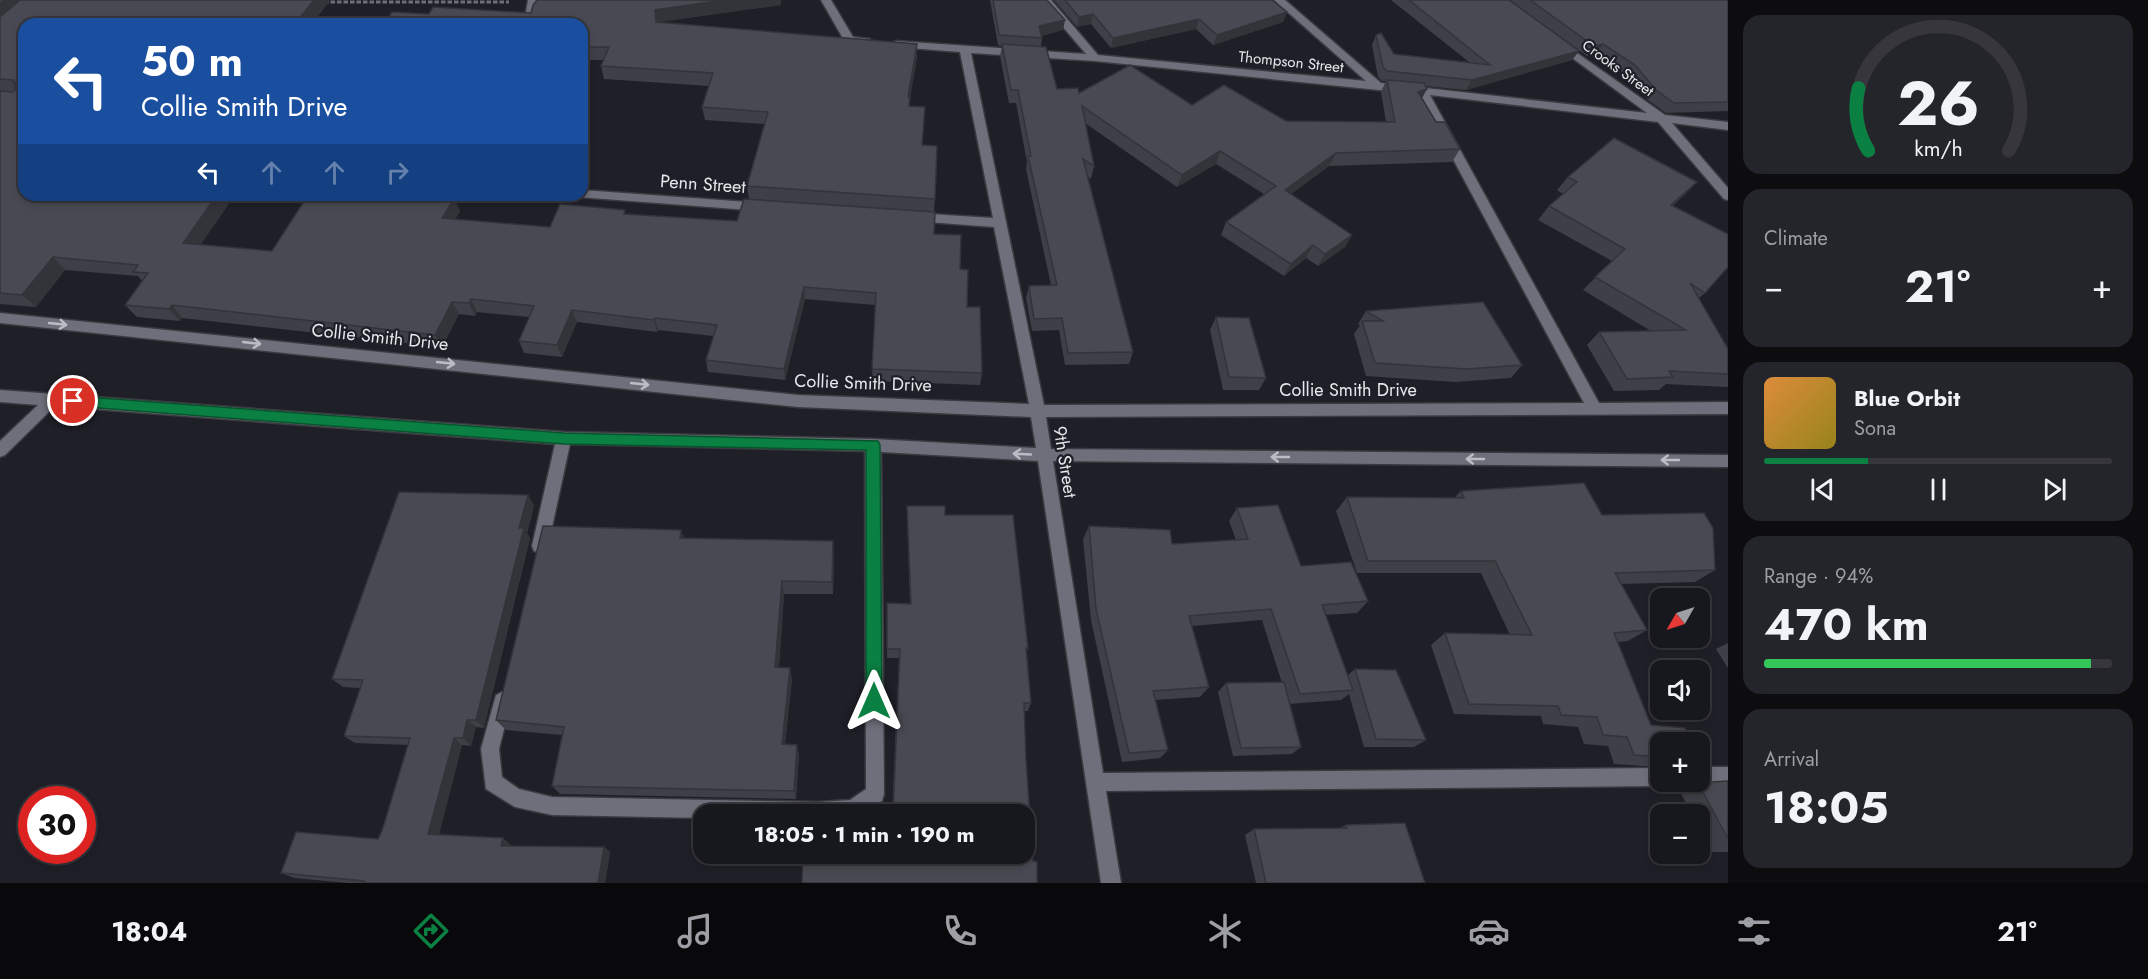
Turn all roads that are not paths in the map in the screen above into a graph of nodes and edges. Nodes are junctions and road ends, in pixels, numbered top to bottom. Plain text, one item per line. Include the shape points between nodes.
1 (826, 0) edge
2 (1046, 0) edge
3 (1279, 0) edge
4 (533, 1) edge
5 (530, 18) edge
6 (1547, 35) edge
7 (965, 50) junction
8 (1095, 58) junction
9 (1378, 86) junction
10 (1422, 91) junction
11 (1661, 118) junction
12 (1728, 126) edge
13 (588, 194) edge
14 (1728, 196) edge
15 (773, 207) edge
16 (905, 217) edge
17 (1000, 224) junction
18 (0, 318) edge
19 (0, 396) edge
20 (52, 400) junction
21 (1594, 408) junction
22 (1728, 408) edge
23 (1038, 411) junction
24 (564, 438) junction
25 (873, 445) junction
26 (0, 451) edge
27 (1044, 455) junction
28 (1728, 461) edge
29 (536, 564) edge
30 (507, 680) edge
31 (1710, 776) edge
32 (1728, 776) edge
33 (1650, 777) edge
34 (1095, 782) junction
35 (1111, 883) edge

1 - 7 street, Thompson Street via 849,40
2 - 8 street
3 - 9 street
4 - 5 street
6 - 11 street, Crooks Street
7 - 8 street, Thompson Street
7 - 17 street, 9th Street
8 - 9 street, Thompson Street
9 - 10 street, Thompson Street
10 - 11 street, Thompson Street
10 - 21 street
11 - 12 street, Thompson Street
11 - 14 street, Crooks Street
13 - 15 street, Penn Street
16 - 17 street
17 - 23 street, 9th Street
18 -> 23 street, Collie Smith Drive via 798,401
19 - 20 street
20 - 24 street
20 - 26 street
21 - 22 street, Collie Smith Drive
21 - 23 street, Collie Smith Drive
23 - 27 street, 9th Street
24 - 25 street
24 - 29 street
27 -> 25 street
25 - 30 street via 875,794 853,808 818,811 552,806 515,798 493,782 490,749
28 -> 27 street
27 - 34 street, 9th Street
31 - 32 street
33 - 34 street
34 - 35 street, 9th Street

